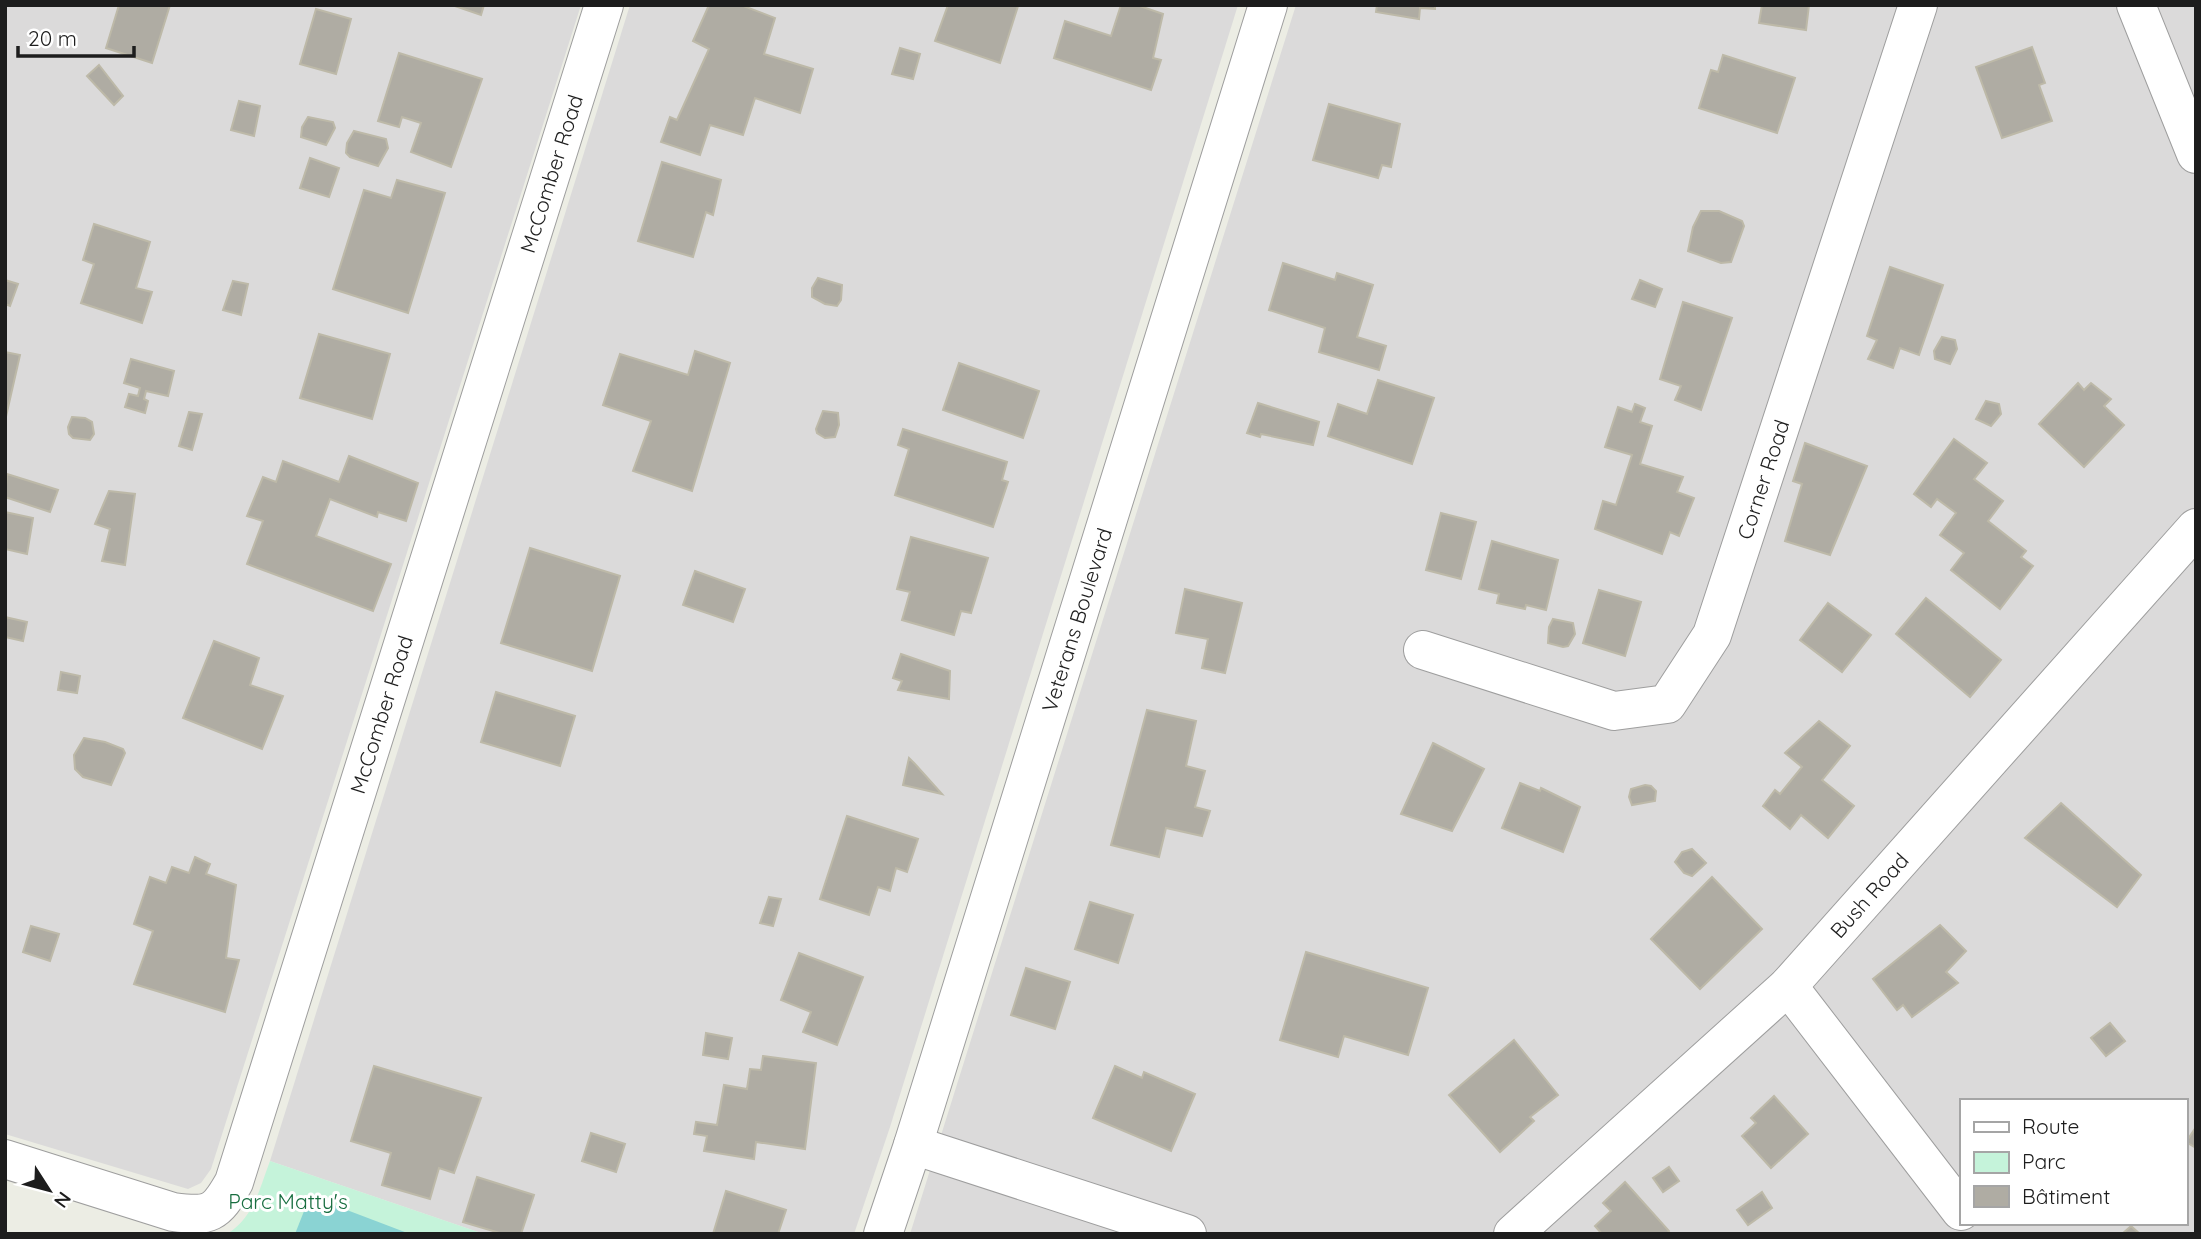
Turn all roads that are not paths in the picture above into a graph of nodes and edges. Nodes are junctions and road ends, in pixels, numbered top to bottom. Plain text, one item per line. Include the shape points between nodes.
1 (604, 5) edge
2 (1268, 5) edge
3 (1919, 5) edge
4 (2136, 5) edge
5 (2196, 154) edge
6 (2196, 528) edge
7 (1423, 650) dead end
8 (1788, 986) junction
9 (913, 1145) junction
10 (5, 1159) edge
11 (1960, 1210) edge
12 (883, 1234) edge
13 (1187, 1234) edge
14 (1513, 1234) edge

1 - 10 street, McComber Road via 234,1182 217,1208 190,1215
2 - 9 street, Veterans Boulevard
3 - 7 street, Corner Road via 1712,635 1667,704 1614,710
4 - 5 street
6 - 8 street, Bush Road
8 - 11 street
8 - 14 street, Bush Road
9 - 12 street, Veterans Boulevard
9 - 13 street

